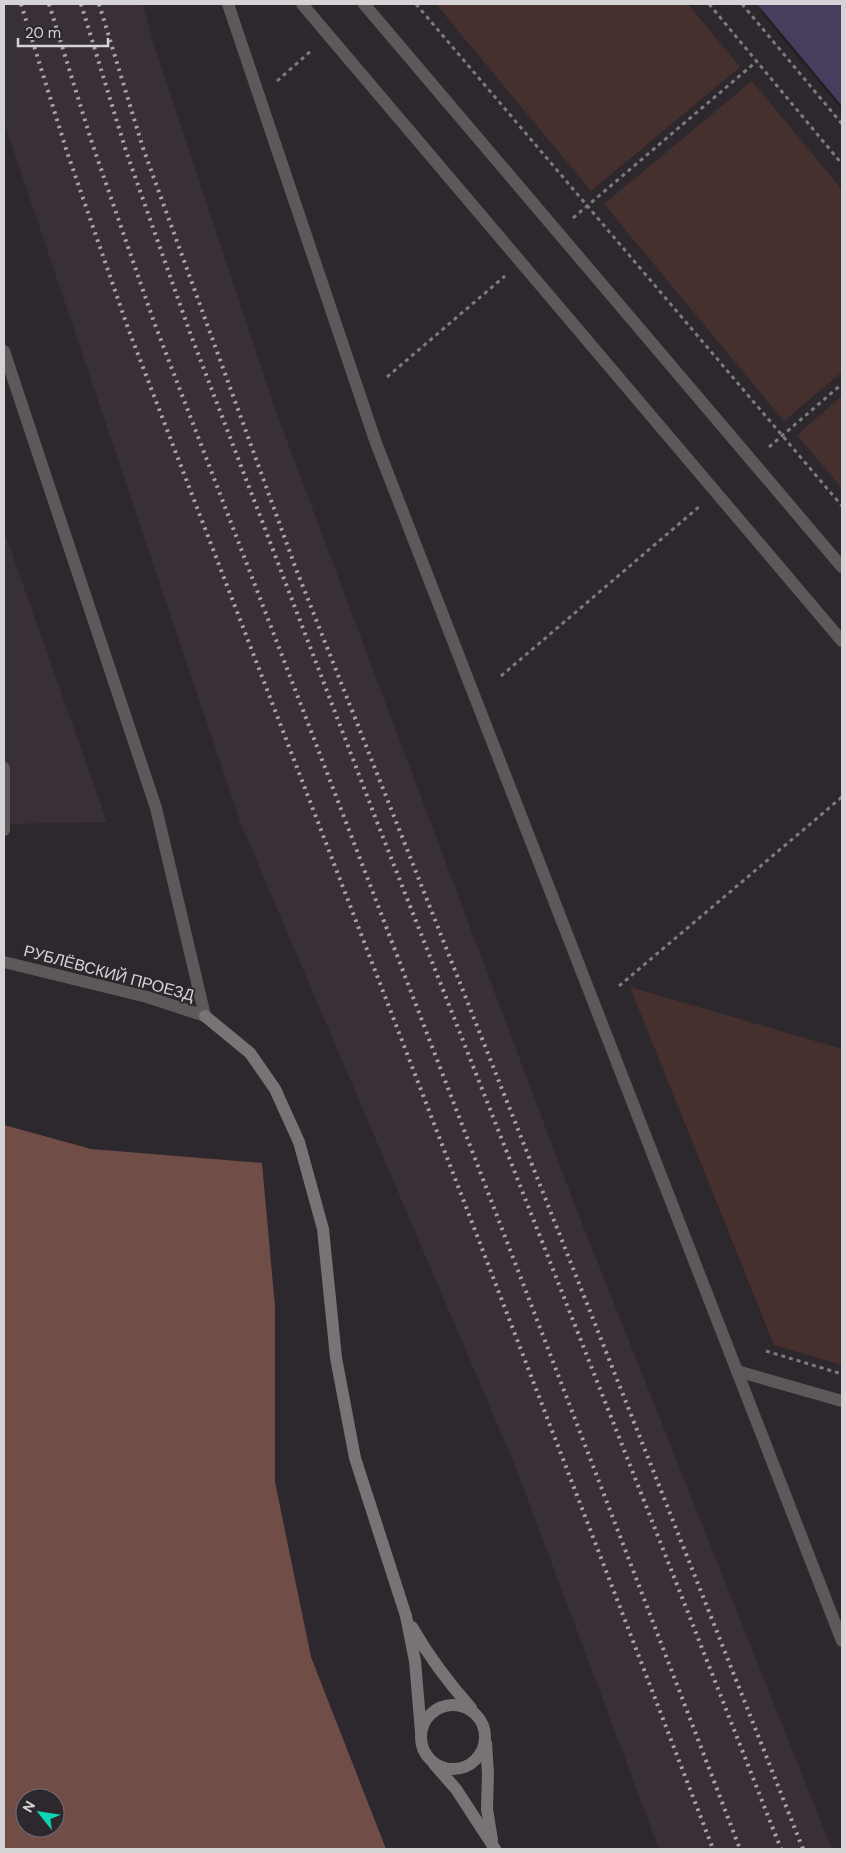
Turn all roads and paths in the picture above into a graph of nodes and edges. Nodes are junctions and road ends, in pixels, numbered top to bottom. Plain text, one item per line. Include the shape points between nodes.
1 (228, 4) edge
2 (302, 4) edge
3 (364, 4) edge
4 (416, 4) edge
5 (709, 4) edge
6 (742, 4) edge
7 (757, 62) junction
8 (842, 124) edge
9 (842, 164) edge
10 (587, 206) junction
11 (558, 232) junction
12 (521, 262) junction
13 (4, 351) edge
14 (386, 377) dead end
15 (842, 384) edge
16 (782, 435) junction
17 (752, 461) junction
18 (716, 492) junction
19 (842, 506) edge
20 (842, 567) edge
21 (842, 641) edge
22 (501, 676) dead end
23 (4, 768) edge
24 (842, 796) edge
25 (4, 830) edge
26 (4, 962) edge
27 (619, 986) dead end
28 (205, 1016) junction
29 (766, 1351) dead end
30 (737, 1371) junction
31 (842, 1374) edge
32 (842, 1401) edge
33 (406, 1616) junction
34 (842, 1640) edge
35 (474, 1711) junction
36 (421, 1732) junction
37 (486, 1742) junction
38 (433, 1762) junction
39 (494, 1847) edge

1 - 30 street via 376,443
2 - 12 street
3 - 11 street
4 - 10 path
5 - 7 path
6 - 8 path
7 - 9 path
7 - 10 path
10 - 11 path
10 - 16 path
11 - 17 street
12 - 14 path
12 - 18 street
13 - 28 street via 156,808
15 - 16 path
16 - 17 path
16 - 19 path
17 - 20 street
18 - 21 street
18 - 22 path
23 - 25 street
24 - 27 path
26 - 28 street, РУБЛЁВСКИЙ ПРОЕЗД via 147,997
28 - 33 street via 250,1053 275,1089 299,1142 323,1229 336,1358 355,1458
29 - 31 path
30 - 32 street
30 - 34 street
33 - 35 street via 428,1656
33 - 36 street via 415,1661
35 - 36 street via 453,1704 442,1706 432,1712
35 - 37 street via 484,1725
36 - 38 street via 425,1754
37 - 38 street via 475,1762 465,1767 454,1770
37 - 39 street via 487,1809
38 - 39 street via 456,1789

